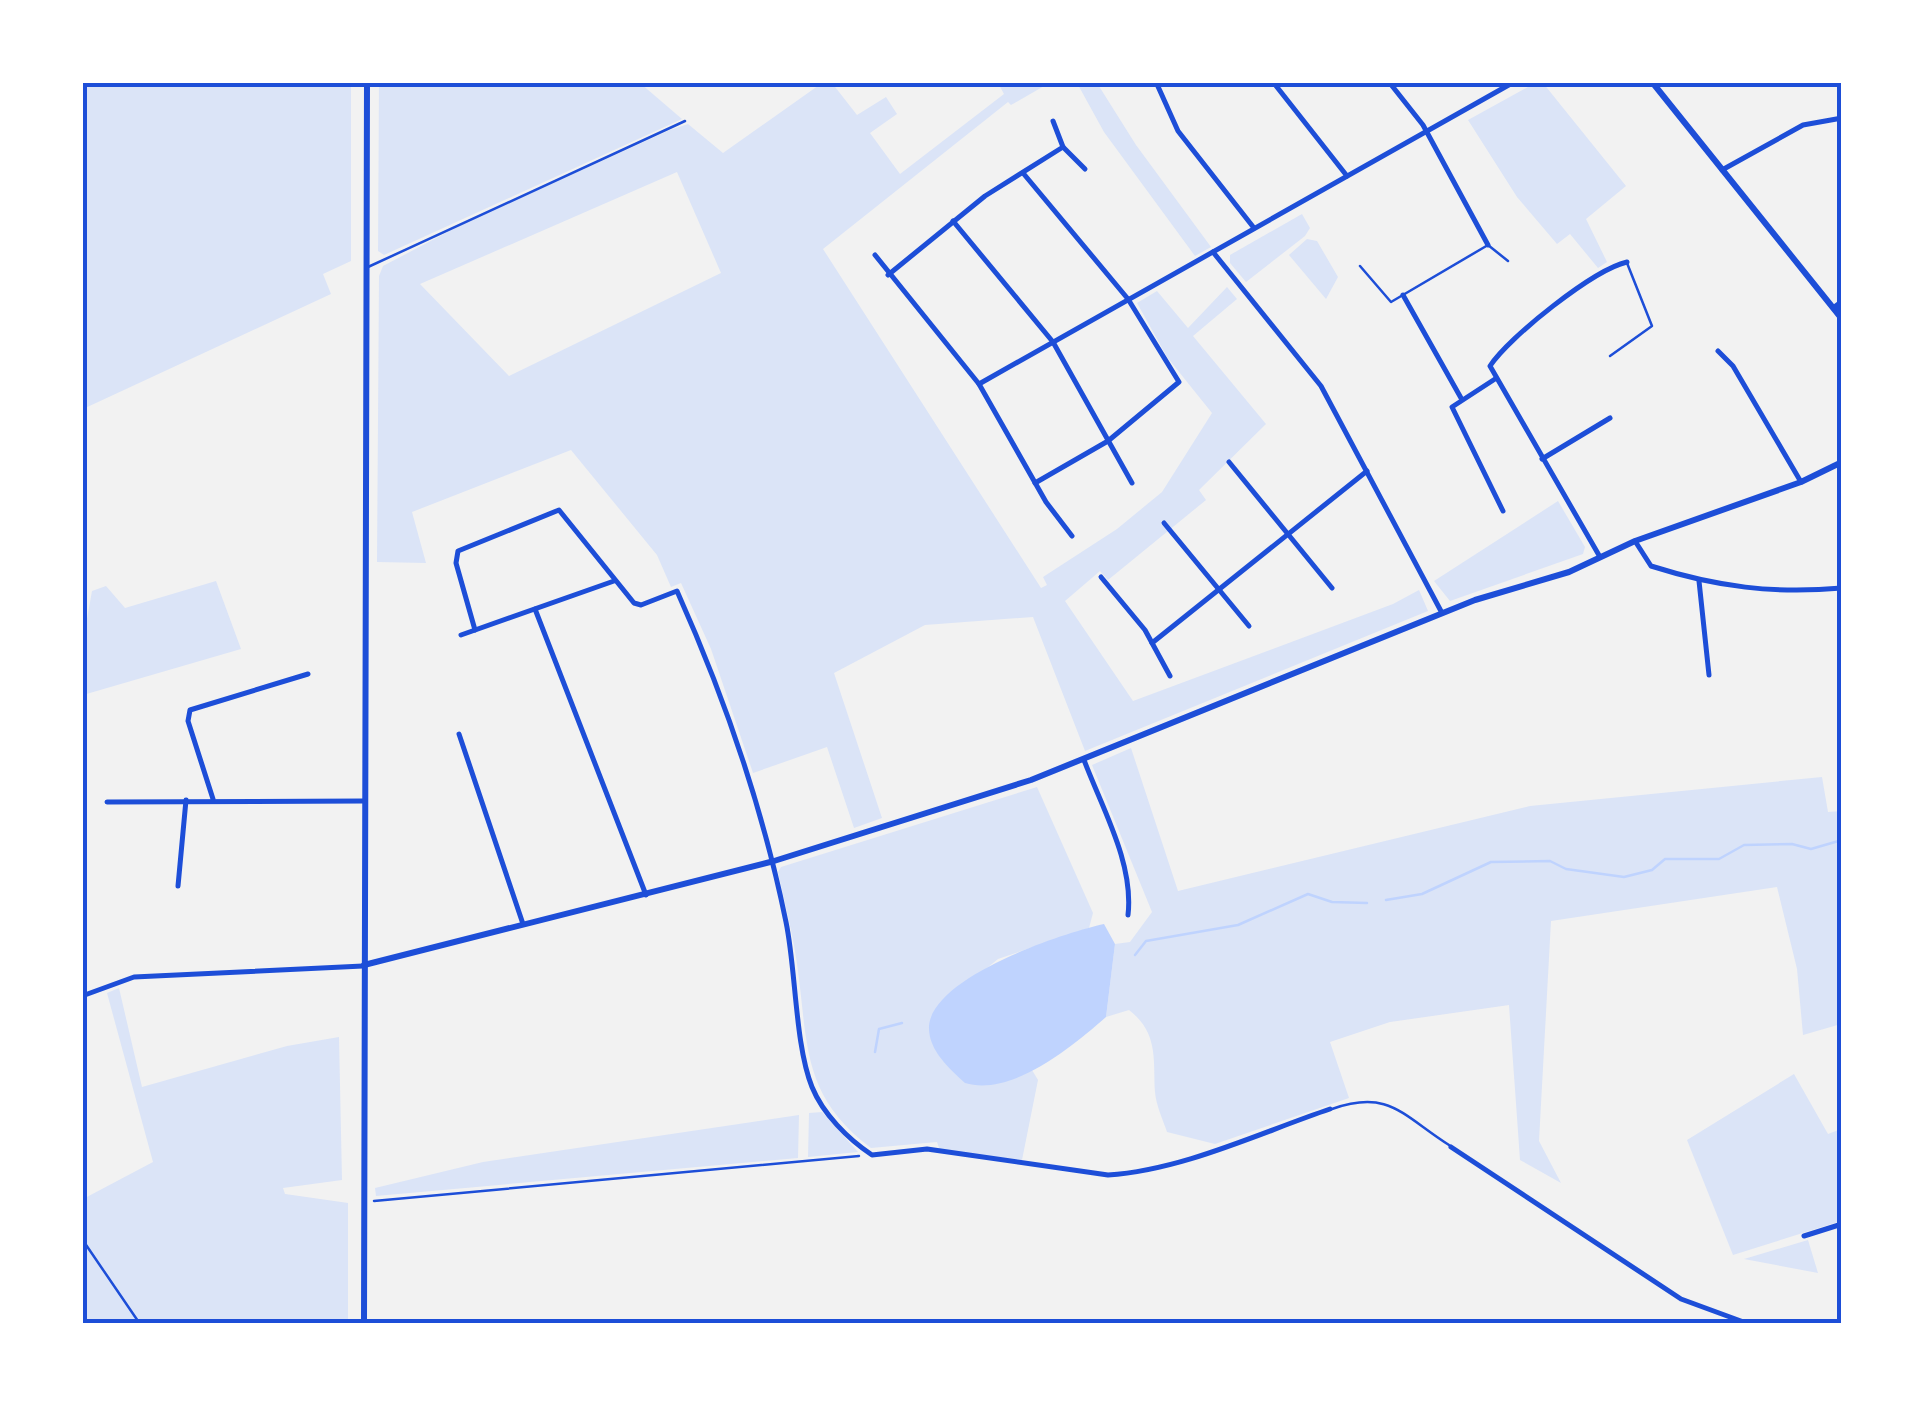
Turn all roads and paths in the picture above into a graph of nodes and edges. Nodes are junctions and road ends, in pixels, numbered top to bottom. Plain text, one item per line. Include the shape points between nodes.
1 (367, 82) edge
2 (1156, 82) edge
3 (1272, 82) edge
4 (1389, 82) edge
5 (1514, 82) edge
6 (1652, 82) edge
7 (1842, 118) edge
8 (1053, 121) dead end
9 (685, 122) dead end
10 (1426, 132) junction
11 (1063, 147) junction
12 (1085, 169) dead end
13 (1722, 170) junction
14 (1023, 172) junction
15 (1347, 176) junction
16 (953, 221) junction
17 (1254, 228) junction
18 (1488, 245) junction
19 (1213, 252) junction
20 (875, 255) dead end
21 (1508, 261) dead end
22 (1627, 262) joint
23 (1360, 266) dead end
24 (366, 268) junction
25 (888, 274) junction
26 (1403, 295) junction
27 (1128, 299) junction
28 (1842, 302) edge
29 (1834, 308) junction
30 (1842, 318) edge
31 (1053, 342) junction
32 (1718, 351) dead end
33 (1610, 356) dead end
34 (1495, 380) junction
35 (979, 384) junction
36 (1461, 398) junction
37 (1610, 418) dead end
38 (1108, 441) junction
39 (1542, 459) junction
40 (1229, 462) dead end
41 (1842, 462) edge
42 (1367, 471) junction
43 (1801, 482) junction
44 (1035, 483) junction
45 (1132, 483) dead end
46 (1503, 512) dead end
47 (1164, 523) dead end
48 (1287, 534) junction
49 (1072, 536) dead end
50 (1635, 540) junction
51 (1600, 558) junction
52 (1101, 577) dead end
53 (614, 580) junction
54 (1699, 581) junction
55 (1332, 588) dead end
56 (1842, 588) edge
57 (1220, 589) junction
58 (535, 609) junction
59 (1442, 613) junction
60 (1249, 626) dead end
61 (475, 630) junction
62 (461, 635) dead end
63 (1152, 643) junction
64 (308, 674) dead end
65 (1709, 674) dead end
66 (1170, 676) dead end
67 (459, 734) dead end
68 (1084, 760) junction
69 (186, 800) junction
70 (213, 800) junction
71 (364, 800) junction
72 (107, 802) dead end
73 (774, 862) junction
74 (178, 886) dead end
75 (646, 896) junction
76 (1128, 915) dead end
77 (524, 927) junction
78 (363, 966) junction
79 (82, 996) edge
80 (1330, 1109) joint
81 (1451, 1147) joint
82 (872, 1154) junction
83 (363, 1201) junction
84 (1842, 1224) edge
85 (1804, 1236) dead end
86 (82, 1239) edge
87 (140, 1324) edge
88 (364, 1324) edge
89 (1750, 1324) edge

1 - 24 street
2 - 17 street via 1178,131
3 - 15 street
4 - 10 street
5 - 10 street
6 - 13 street
7 - 13 street via 1803,125
8 - 11 street
9 - 24 lane
10 - 15 street
10 - 18 street
11 - 12 street
11 - 14 street
13 - 29 street
14 - 16 street
14 - 27 street
15 - 17 street
16 - 25 street
16 - 31 street
17 - 19 street
18 - 21 lane
18 - 26 lane
19 - 27 street
19 - 42 street via 1321,386
20 - 25 street
22 - 33 lane via 1652,326
22 - 34 street via 1584,283 1490,366
23 - 26 lane via 1392,302
24 - 71 street
25 - 35 street
26 - 36 street
27 - 31 street
27 - 38 street via 1179,382
28 - 29 street
29 - 30 street
31 - 35 street
31 - 38 street
32 - 43 street via 1734,366
34 - 36 street
34 - 39 street
35 - 44 street
36 - 46 street via 1453,414
37 - 39 street
38 - 44 street
38 - 45 street
39 - 51 street
40 - 48 street
41 - 43 street
42 - 48 street
42 - 59 street
43 - 50 street
44 - 49 street
47 - 57 street
48 - 55 street
48 - 57 street
50 - 51 street
50 - 54 street via 1652,566
51 - 59 street
52 - 63 street
53 - 58 street
53 - 61 street via 559,510 458,551
53 - 73 street via 641,605 677,591 712,673
54 - 56 street via 1756,591
54 - 65 street
57 - 60 street
57 - 63 street
58 - 61 street
58 - 75 street
59 - 68 street
61 - 62 street
63 - 66 street
64 - 70 street via 190,710
67 - 77 street
68 - 73 street
68 - 76 street via 1124,868
69 - 70 street
69 - 72 street
69 - 74 street
70 - 71 street
71 - 78 street
73 - 75 street
73 - 82 street via 811,1086 839,1126
75 - 77 street
77 - 78 street
78 - 79 street via 134,977
78 - 83 street
80 - 81 lane via 1366,1098 1380,1101
80 - 82 street via 1130,1174 928,1149
81 - 89 street via 1681,1298
82 - 83 path
83 - 88 street
84 - 85 street
86 - 87 path

